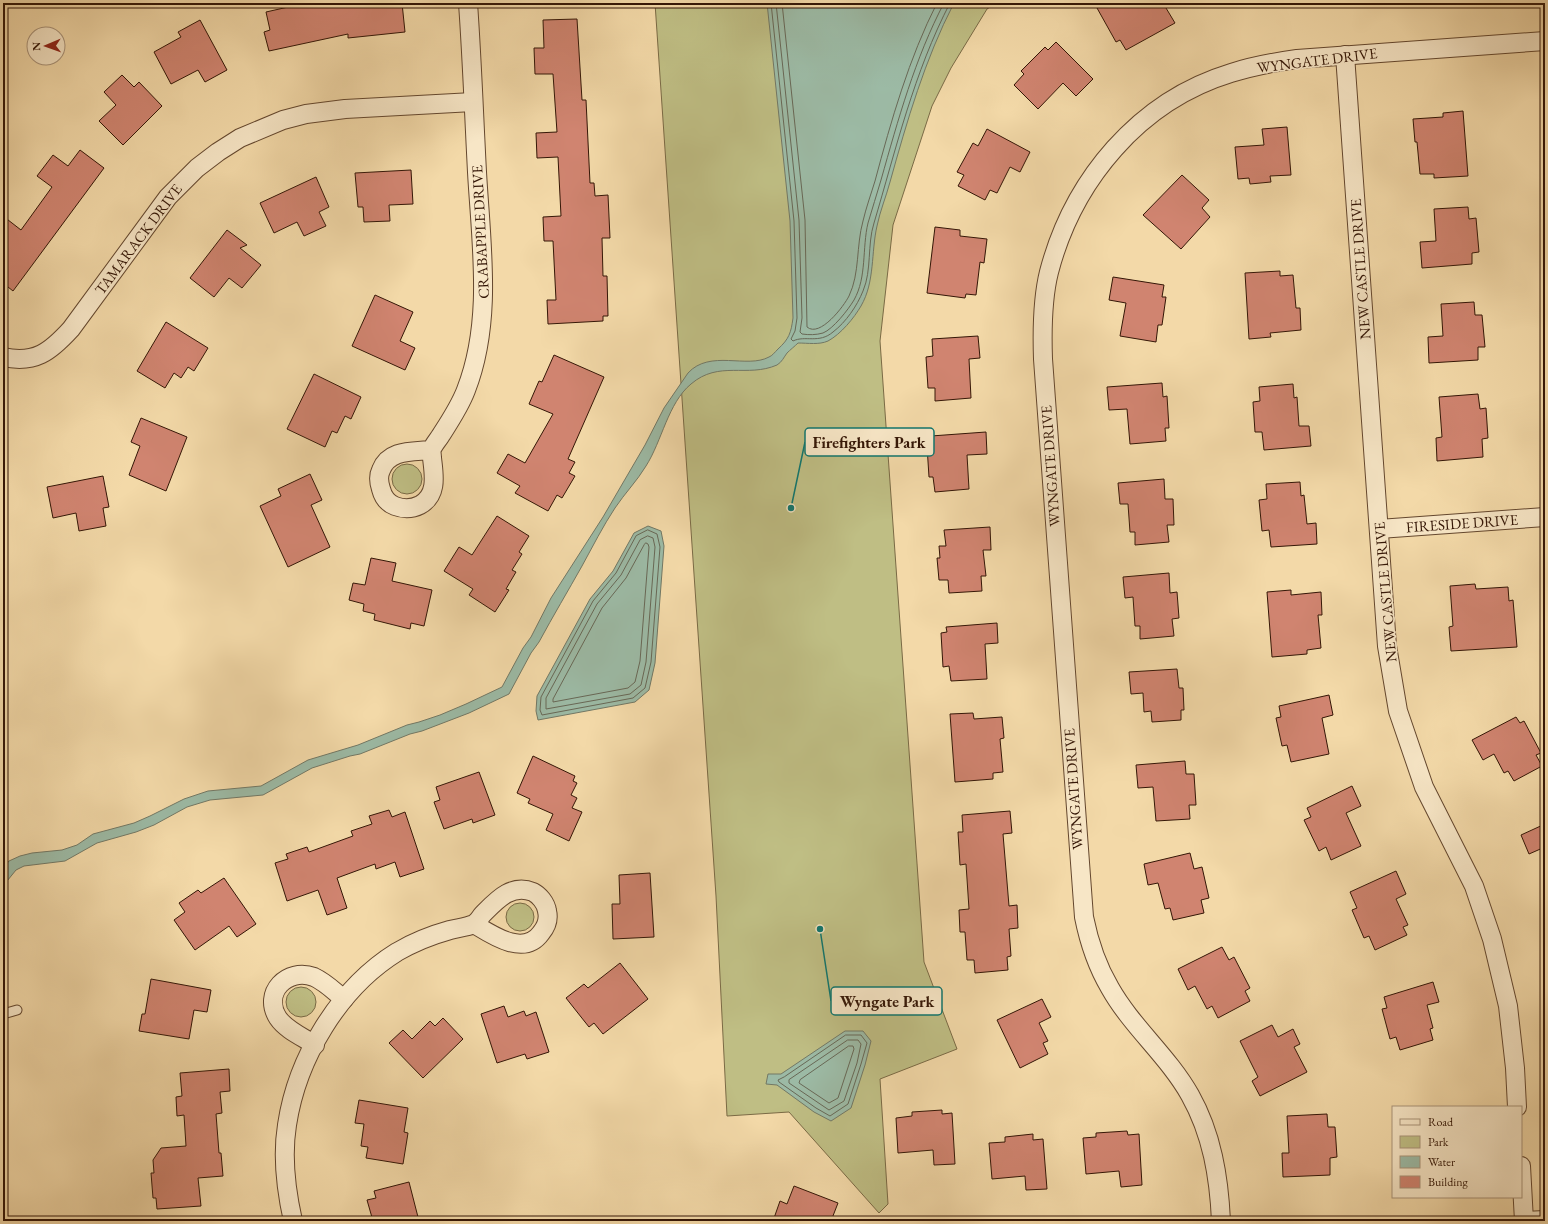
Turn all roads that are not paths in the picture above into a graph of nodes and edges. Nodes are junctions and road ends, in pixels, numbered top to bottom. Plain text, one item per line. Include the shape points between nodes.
1 (468, 3) edge
2 (1545, 41) edge
3 (1345, 55) junction
4 (473, 102) junction
5 (3, 357) edge
6 (431, 450) dead end
7 (1545, 516) edge
8 (1379, 529) junction
9 (474, 924) dead end
10 (344, 999) junction
11 (17, 1010) dead end
12 (3, 1014) edge
13 (315, 1045) junction
14 (1517, 1106) edge
15 (1522, 1180) edge
16 (1545, 1220) edge
17 (293, 1221) edge
18 (1221, 1221) edge
19 (1525, 1221) edge

1 - 4 street, CRABAPPLE DRIVE
2 - 3 street, WYNGATE DRIVE
3 - 8 street, NEW CASTLE DRIVE
3 - 18 street, WYNGATE DRIVE via 1297,59 1230,73 1190,90 1160,107 1140,123 1095,172 1070,212 1049,272 1044,302 1043,359 1084,917 1089,939 1110,989 1179,1078 1199,1112 1215,1162
4 - 5 street, TAMARACK DRIVE via 306,114 283,120 240,138 197,168 168,197 58,343 48,352 27,359 14,360
4 - 6 street, CRABAPPLE DRIVE via 482,254 481,333 466,390
7 - 8 street, FIRESIDE DRIVE
8 - 14 street, NEW CASTLE DRIVE via 1387,646 1398,711 1424,786 1474,886 1492,939 1508,1006
9 - 10 street via 421,940 397,952 373,970
10 - 13 street via 328,1020
10 - 13 street via 326,984 304,975 284,979 277,987 274,1008 278,1017
11 - 12 lane
13 - 17 street via 300,1076 287,1125 286,1178
15 - 19 street
16 - 19 street

